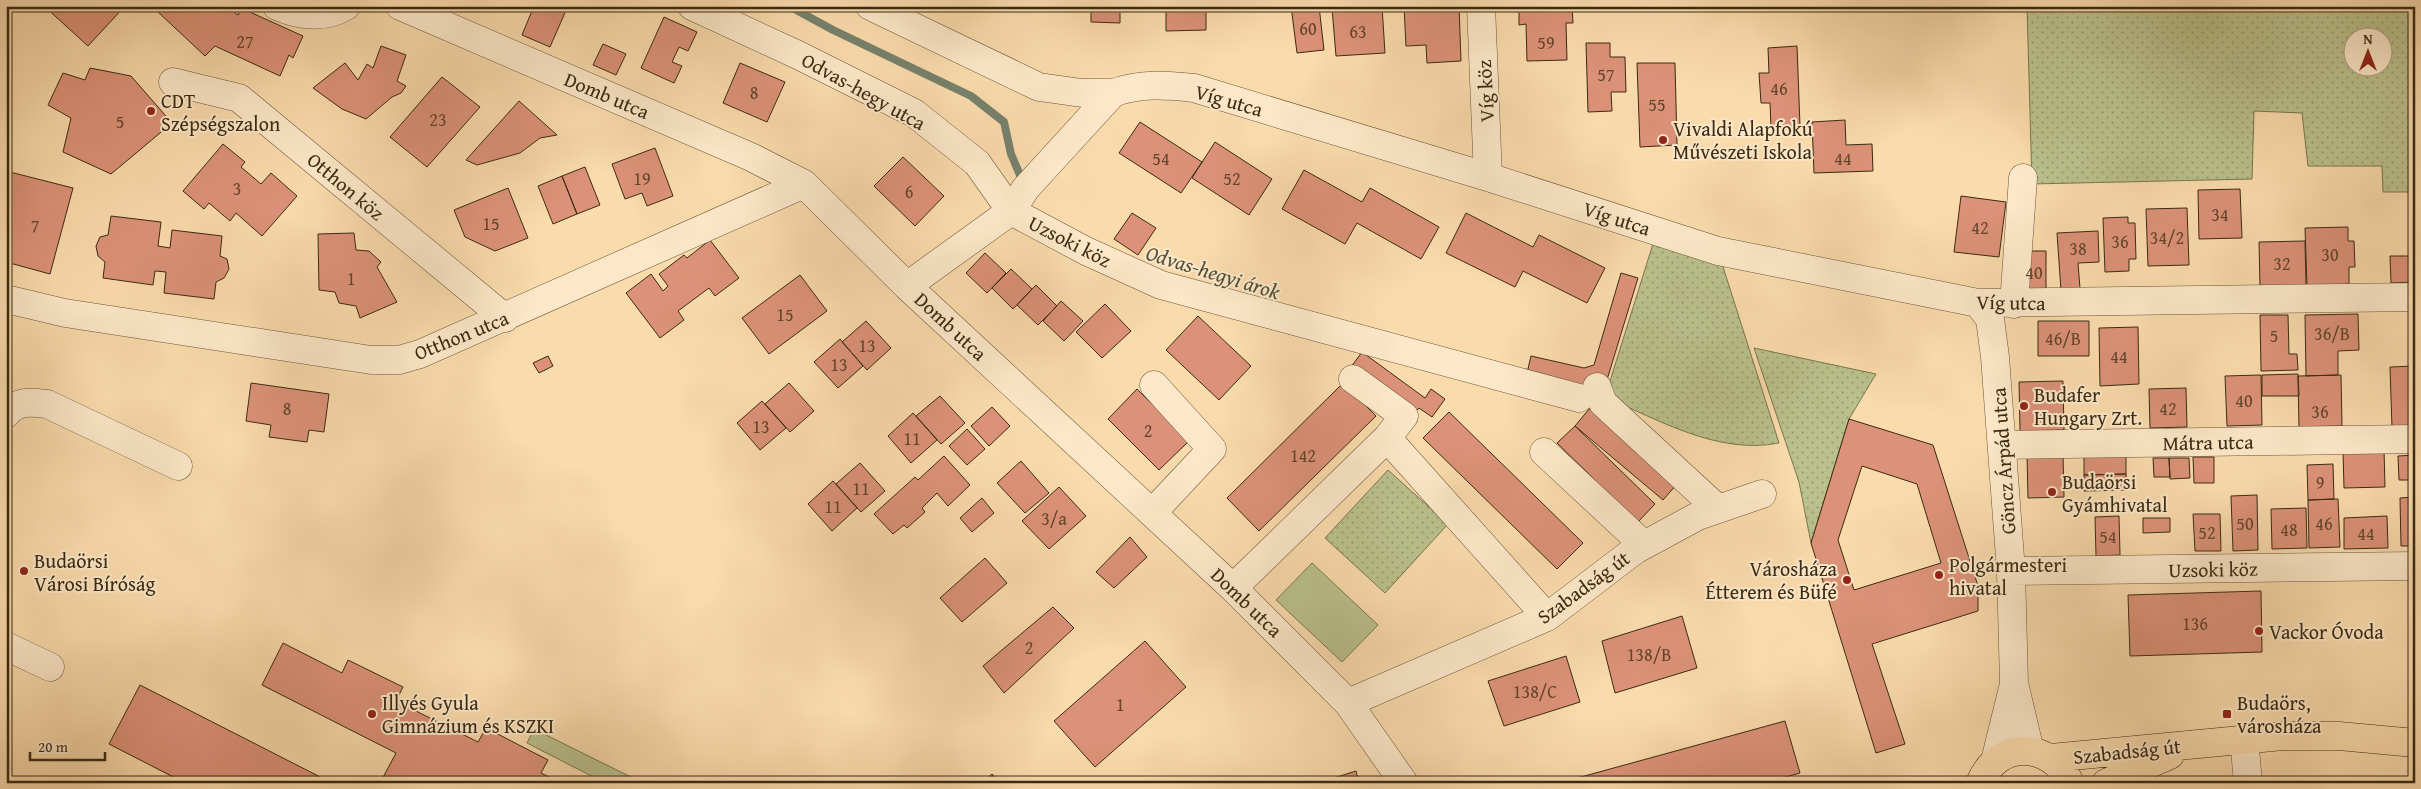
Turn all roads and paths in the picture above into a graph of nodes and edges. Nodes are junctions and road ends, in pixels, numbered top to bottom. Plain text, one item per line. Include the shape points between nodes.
1 (277, 6) edge
2 (346, 6) edge
3 (400, 6) edge
4 (692, 6) edge
5 (870, 6) edge
6 (1481, 6) edge
7 (173, 82) dead end
8 (1113, 93) junction
9 (1488, 177) junction
10 (2022, 178) dead end
11 (804, 184) junction
12 (1011, 211) junction
13 (907, 286) junction
14 (2415, 297) edge
15 (6, 299) edge
16 (1978, 303) junction
17 (2014, 304) junction
18 (505, 318) junction
19 (1353, 379) dead end
20 (1154, 385) dead end
21 (6, 414) edge
22 (1387, 438) junction
23 (2415, 439) edge
24 (2002, 445) junction
25 (1544, 452) dead end
26 (178, 466) dead end
27 (1762, 494) dead end
28 (1718, 509) junction
29 (1152, 514) junction
30 (1644, 545) junction
31 (2415, 566) edge
32 (2011, 571) junction
33 (1233, 588) junction
34 (1547, 617) junction
35 (6, 646) edge
36 (50, 667) dead end
37 (2014, 683) junction
38 (1348, 703) junction
39 (2244, 738) junction
40 (2204, 743) junction
41 (2415, 743) edge
42 (2041, 754) junction
43 (1982, 774) edge
44 (1404, 783) edge
45 (2070, 783) edge
46 (2106, 783) edge
47 (2248, 783) edge

1 - 2 street via 291,13 330,15
3 - 11 street, Domb utca via 751,157
4 - 12 street, Odvas-hegy utca via 914,113 977,163
5 - 8 street, Víg utca via 1038,87
6 - 9 street, Víg köz
7 - 18 street, Otthon köz via 239,98
8 - 9 street, Víg utca via 1129,87 1160,85 1194,88
8 - 12 street via 1026,188
9 - 16 street, Víg utca via 1718,250
10 - 17 street
11 - 13 street, Domb utca
11 - 18 street, Otthon utca
12 - 13 street
12 - 28 street, Uzsoki köz via 1086,251 1161,285 1388,346 1588,393 1603,403
13 - 29 street, Domb utca
14 - 17 street, Víg utca
15 - 18 street, Otthon utca via 65,313 371,360 399,360 420,354
16 - 17 street, Víg utca
16 - 24 street, Göncz Árpád utca via 1990,319
19 - 22 street via 1404,416
20 - 29 street via 1212,449
21 - 26 street via 26,402 47,404
22 - 33 street
22 - 34 street
23 - 24 street, Mátra utca
24 - 32 street, Göncz Árpád utca
25 - 30 street
27 - 28 street, Szabadság út
28 - 30 street, Szabadság út
29 - 33 street, Domb utca
30 - 34 street, Szabadság út
31 - 32 street, Uzsoki köz
32 - 37 street, Göncz Árpád utca
33 - 38 street, Domb utca
34 - 38 street, Szabadság út
35 - 36 street
37 - 42 street, Göncz Árpád utca
37 - 43 street, Göncz Árpád utca
38 - 44 street, Domb utca
39 - 40 main road, Szabadság út
39 - 41 main road, Szabadság út via 2339,736
39 - 47 street
40 - 42 main road, Szabadság út
40 - 46 main road, Szabadság út
42 - 43 main road, Szabadság út via 2016,752
42 - 45 main road via 2066,774

